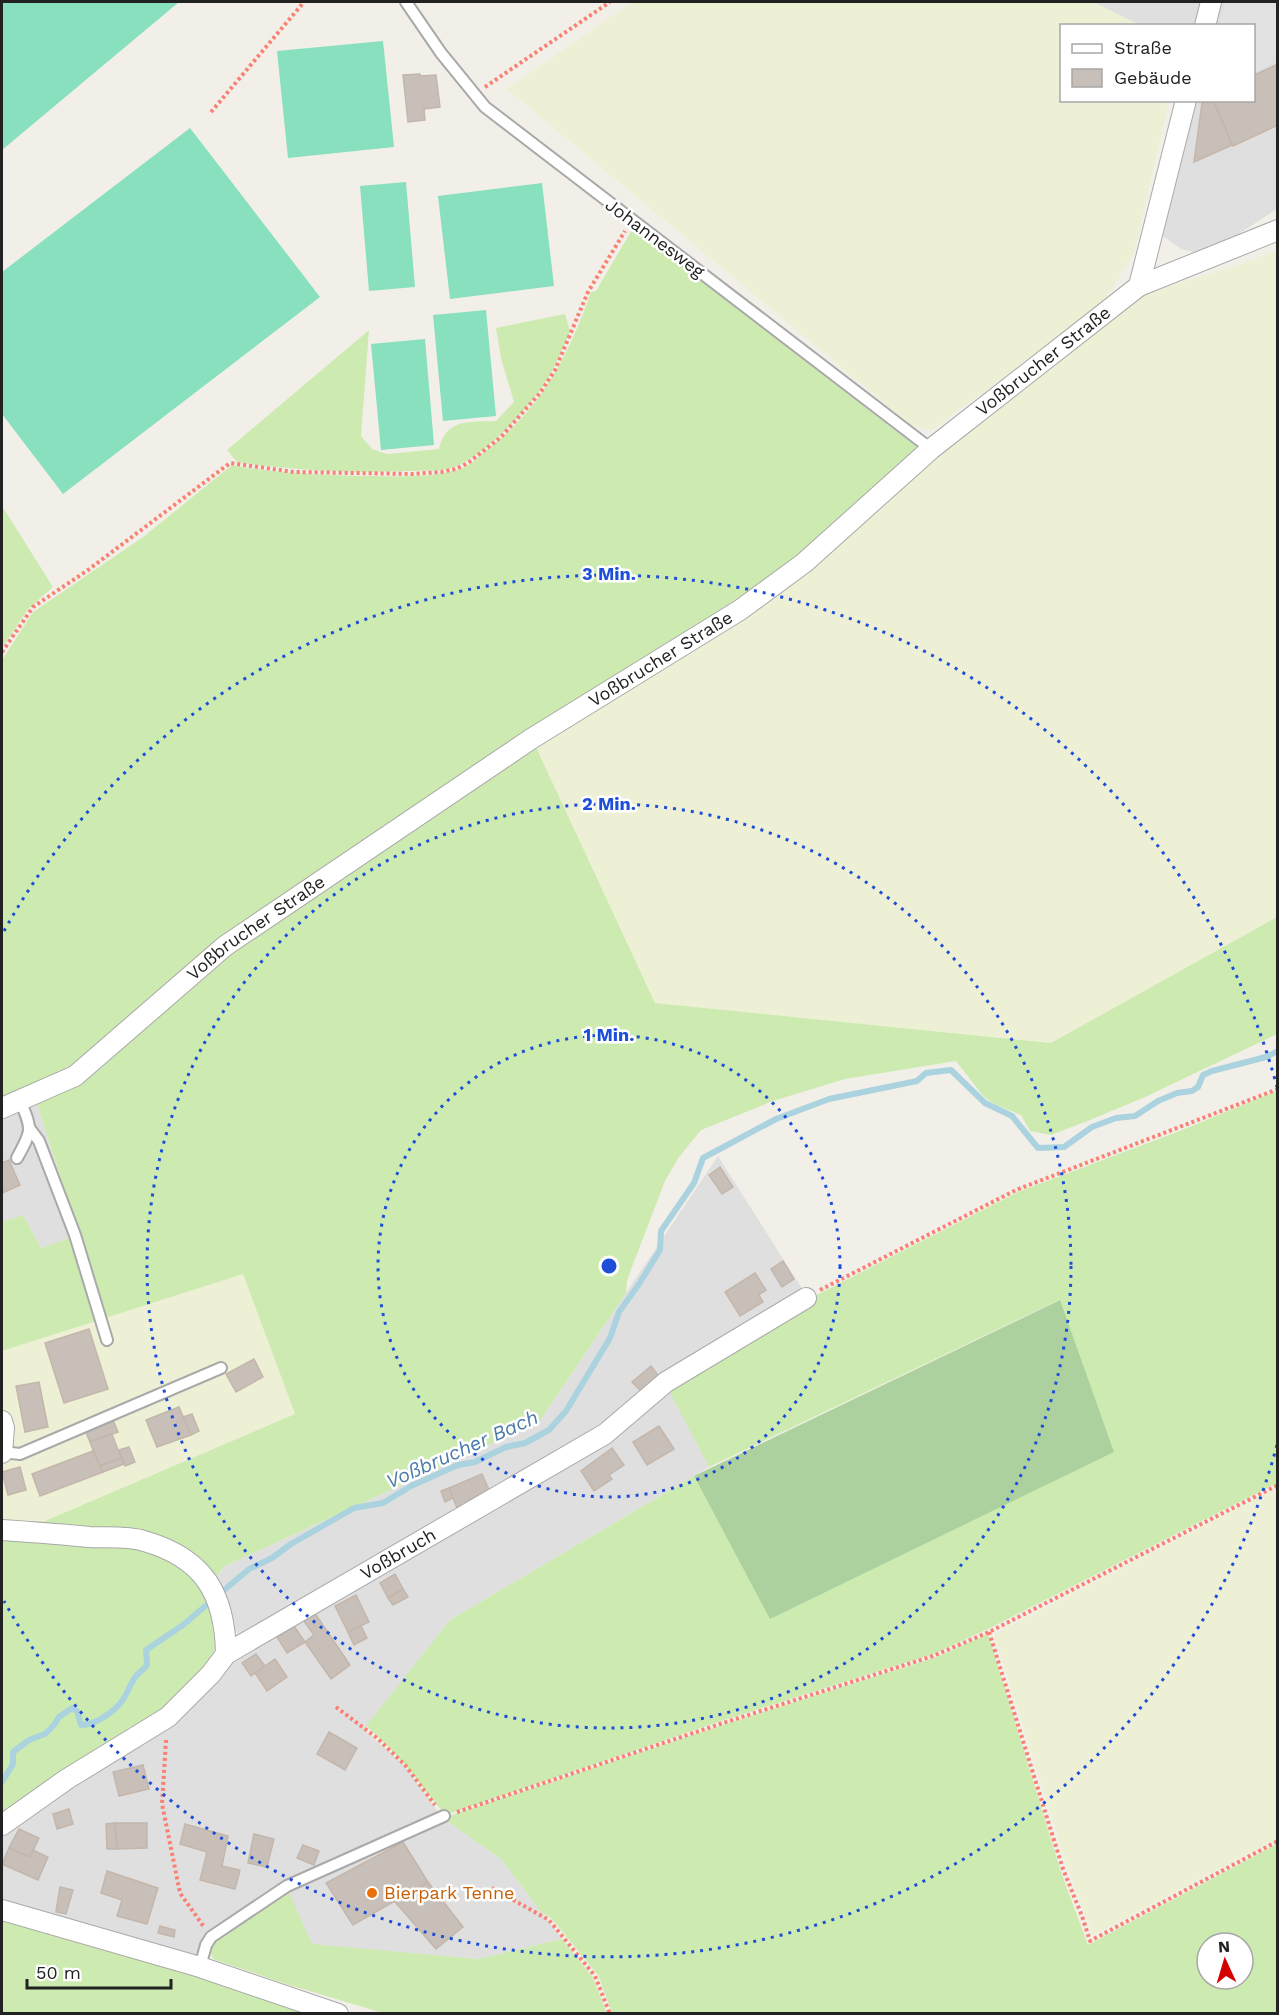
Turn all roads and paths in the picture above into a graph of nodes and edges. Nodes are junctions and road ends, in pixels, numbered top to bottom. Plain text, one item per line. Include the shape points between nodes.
1 (304, 2) edge
2 (406, 2) edge
3 (610, 2) edge
4 (1211, 2) edge
5 (1206, 24) edge
6 (475, 94) junction
7 (1185, 102) edge
8 (211, 112) dead end
9 (631, 220) junction
10 (1278, 230) edge
11 (1139, 286) junction
12 (931, 449) junction
13 (2, 652) edge
14 (1278, 1089) edge
15 (20, 1100) junction
16 (2, 1108) edge
17 (30, 1129) junction
18 (17, 1158) dead end
19 (806, 1298) joint
20 (107, 1340) dead end
21 (221, 1368) dead end
22 (2, 1421) edge
23 (2, 1453) edge
24 (1278, 1485) edge
25 (2, 1530) edge
26 (989, 1632) junction
27 (226, 1653) junction
28 (336, 1707) dead end
29 (168, 1717) junction
30 (444, 1816) junction
31 (2, 1825) edge
32 (1278, 1841) edge
33 (492, 1888) dead end
34 (2, 1910) edge
35 (211, 1937) junction
36 (200, 1967) junction
37 (338, 2013) edge
38 (609, 2013) edge

1 - 8 path
2 - 6 lane, Johannesweg
3 - 6 path
4 - 5 street
6 - 9 lane, Johannesweg via 485,107
7 - 11 street
9 - 12 lane, Johannesweg
9 - 13 path via 588,292 567,345 545,385 501,437 468,463 441,472 381,474 294,472 230,463 33,607
10 - 11 street, Voßbrucher Straße
11 - 12 street, Voßbrucher Straße
12 - 15 street, Voßbrucher Straße via 804,562 740,610 531,739 225,946 75,1076
14 - 19 path via 1016,1190
15 - 16 street, Voßbrucher Straße
15 - 17 lane
17 - 18 lane
17 - 20 lane via 39,1141 75,1235
19 - 27 street, Voßbruch via 666,1382 605,1434
21 - 23 lane via 20,1454
22 - 23 street
24 - 26 path
25 - 27 street via 143,1540 181,1556 212,1585 226,1629
26 - 30 path via 933,1656
26 - 32 path via 1063,1869 1090,1941
27 - 29 street, Voßbruch
28 - 30 path via 405,1765
29 - 31 street, Voßbruch via 67,1779
29 - 35 path via 162,1804 180,1893
30 - 35 lane via 287,1886
33 - 38 path via 549,1920 595,1977
34 - 36 street
35 - 36 lane
36 - 37 street

